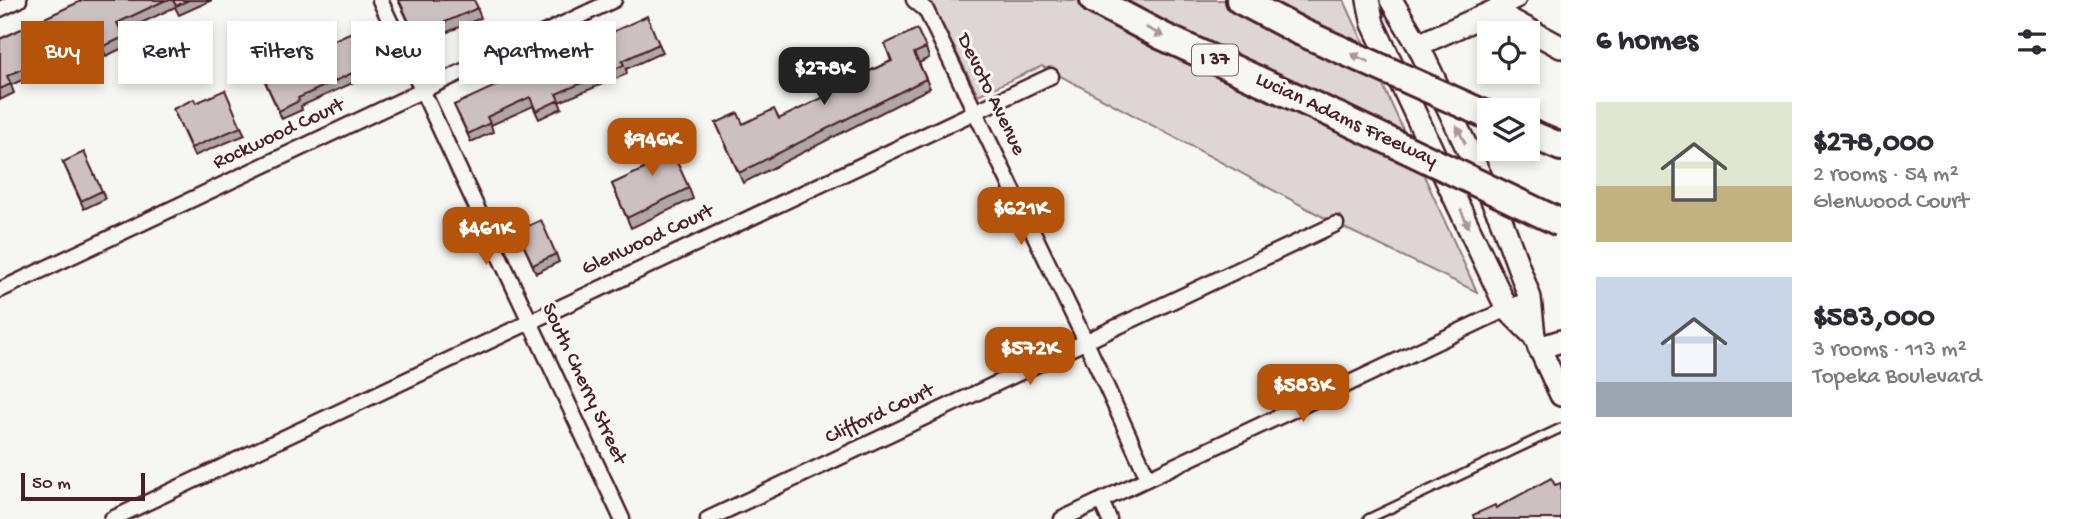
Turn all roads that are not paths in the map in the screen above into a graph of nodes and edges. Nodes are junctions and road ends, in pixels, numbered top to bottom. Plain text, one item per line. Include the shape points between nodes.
1 (19, 0) edge
2 (380, 0) edge
3 (614, 0) edge
4 (914, 0) edge
5 (1094, 0) edge
6 (1240, 0) edge
7 (1368, 0) edge
8 (1391, 0) edge
9 (1518, 0) edge
10 (0, 9) edge
11 (1494, 11) junction
12 (1418, 45) junction
13 (1561, 47) edge
14 (1051, 76) dead end
15 (422, 90) junction
16 (974, 110) junction
17 (1477, 111) edge
18 (1561, 223) edge
19 (1336, 224) dead end
20 (0, 290) edge
21 (1530, 298) junction
22 (1507, 309) junction
23 (531, 320) junction
24 (1561, 341) edge
25 (1086, 342) junction
26 (1537, 342) junction
27 (1561, 395) edge
28 (1561, 428) edge
29 (1148, 478) junction
30 (1101, 500) junction
31 (112, 519) edge
32 (622, 519) edge
33 (708, 519) edge
34 (1062, 519) edge
35 (1110, 519) edge
36 (1368, 519) edge

1 - 10 street
2 - 15 street, South Cherry Street
3 - 15 street, Rockwood Court
4 - 16 street, Devoto Avenue via 926,10
5 -> 18 highway, Lucian Adams Freeway / I 37, bridge
17 -> 6 highway, bridge via 1299,32
7 -> 22 main road via 1373,24
8 - 12 main road
9 - 11 street
11 - 12 main road
11 - 13 main road
21 -> 12 main road via 1500,217
14 - 16 street, Glenwood Court
15 - 20 street, Rockwood Court
15 - 23 street, South Cherry Street
16 - 23 street, Glenwood Court
16 - 25 street, Devoto Avenue
19 - 25 street, Clifford Court
21 - 22 street
21 - 26 main road
22 - 26 main road
22 - 29 street
23 - 31 street, Glenwood Court
23 - 32 street, South Cherry Street
24 - 26 main road
25 - 29 street, Devoto Avenue
25 - 33 street, Clifford Court
26 - 27 main road
28 - 36 lane
29 - 30 street
30 - 34 street
30 - 35 street

